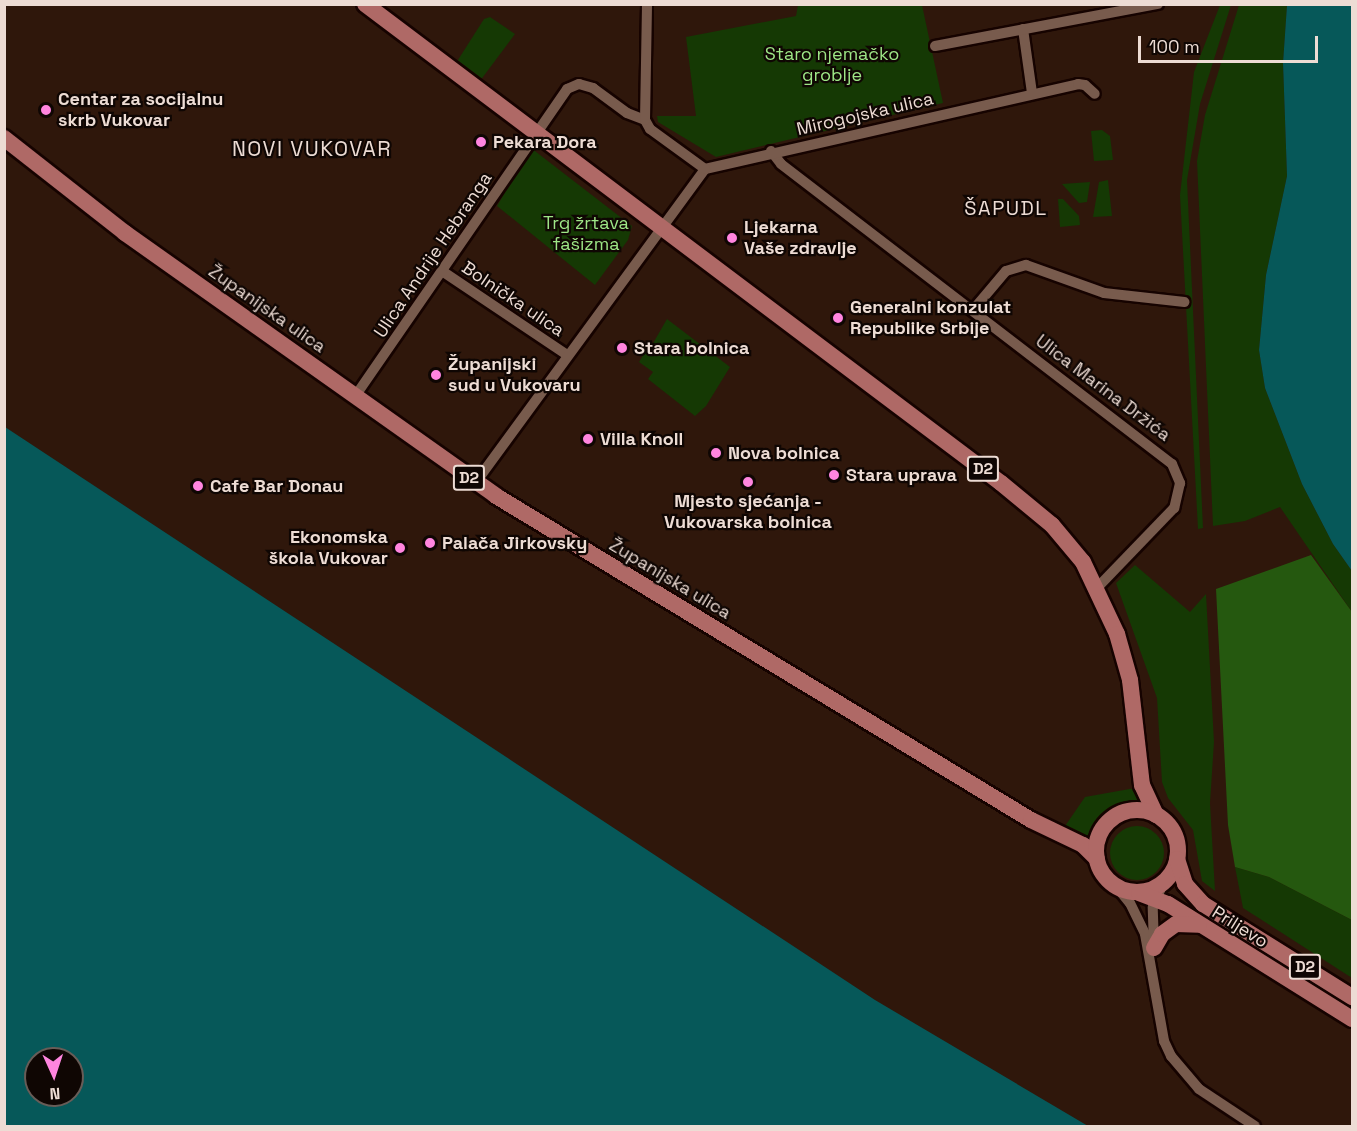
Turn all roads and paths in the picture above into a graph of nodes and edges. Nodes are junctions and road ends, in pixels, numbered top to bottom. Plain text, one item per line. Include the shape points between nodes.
1 (365, 4) edge
2 (647, 4) edge
3 (1158, 4) edge
4 (1023, 29) junction
5 (935, 46) dead end
6 (1032, 93) junction
7 (1095, 94) dead end
8 (645, 120) junction
9 (536, 133) junction
10 (4, 138) edge
11 (771, 151) junction
12 (705, 169) junction
13 (662, 227) junction
14 (442, 271) junction
15 (1184, 302) dead end
16 (973, 310) junction
17 (567, 355) junction
18 (356, 395) junction
19 (476, 482) junction
20 (1097, 588) junction
21 (1156, 815) junction
22 (1097, 859) junction
23 (1178, 859) junction
24 (1116, 886) junction
25 (1159, 890) junction
26 (1202, 926) junction
27 (1154, 948) junction
28 (1153, 970) junction
29 (1353, 997) edge
30 (1353, 1019) edge
31 (1255, 1126) edge

1 - 9 main road, D2
2 - 8 street
3 - 4 street
4 - 5 street
4 - 6 street
6 - 7 street, Mirogojska ulica via 1078,84
6 - 11 street, Mirogojska ulica
8 - 9 street via 627,113 592,87 579,84 567,89
8 - 12 street via 650,129
9 - 13 main road, D2
9 - 14 street, Ulica Andrije Hebranga
10 - 18 main road, Županijska ulica / D2 via 124,233
11 - 12 street, Mirogojska ulica
11 - 16 street, Ulica Marina Držića via 780,164
12 - 13 street
13 - 17 street, Bolnička ulica
13 - 20 main road, D2 via 1031,506 1068,543
14 - 17 street, Bolnička ulica
14 - 18 street, Ulica Andrije Hebranga
15 - 16 street via 1104,293 1026,265 1006,271
16 - 20 street, Ulica Marina Držića via 1164,455 1179,474 1174,508
17 - 19 street, Bolnička ulica
18 - 19 main road, Županijska ulica / D2
19 - 22 main road, Županijska ulica / D2 via 1031,820 1083,845
20 - 21 main road, D2 via 1123,652 1142,784
21 - 22 main road via 1136,811 1112,819 1100,835
21 - 23 main road, D2 via 1174,833
22 - 24 main road, D2
23 - 25 main road
23 - 29 main road, Priljevo / D2 via 1190,891 1217,913
24 - 25 main road, Priljevo / D2 via 1135,892
24 - 28 street via 1140,919
25 - 26 main road, Priljevo / D2
25 - 27 street
26 - 27 main road via 1176,924 1162,934
26 - 30 main road, Priljevo / D2
27 - 28 street
28 - 31 street via 1164,1041 1180,1071

